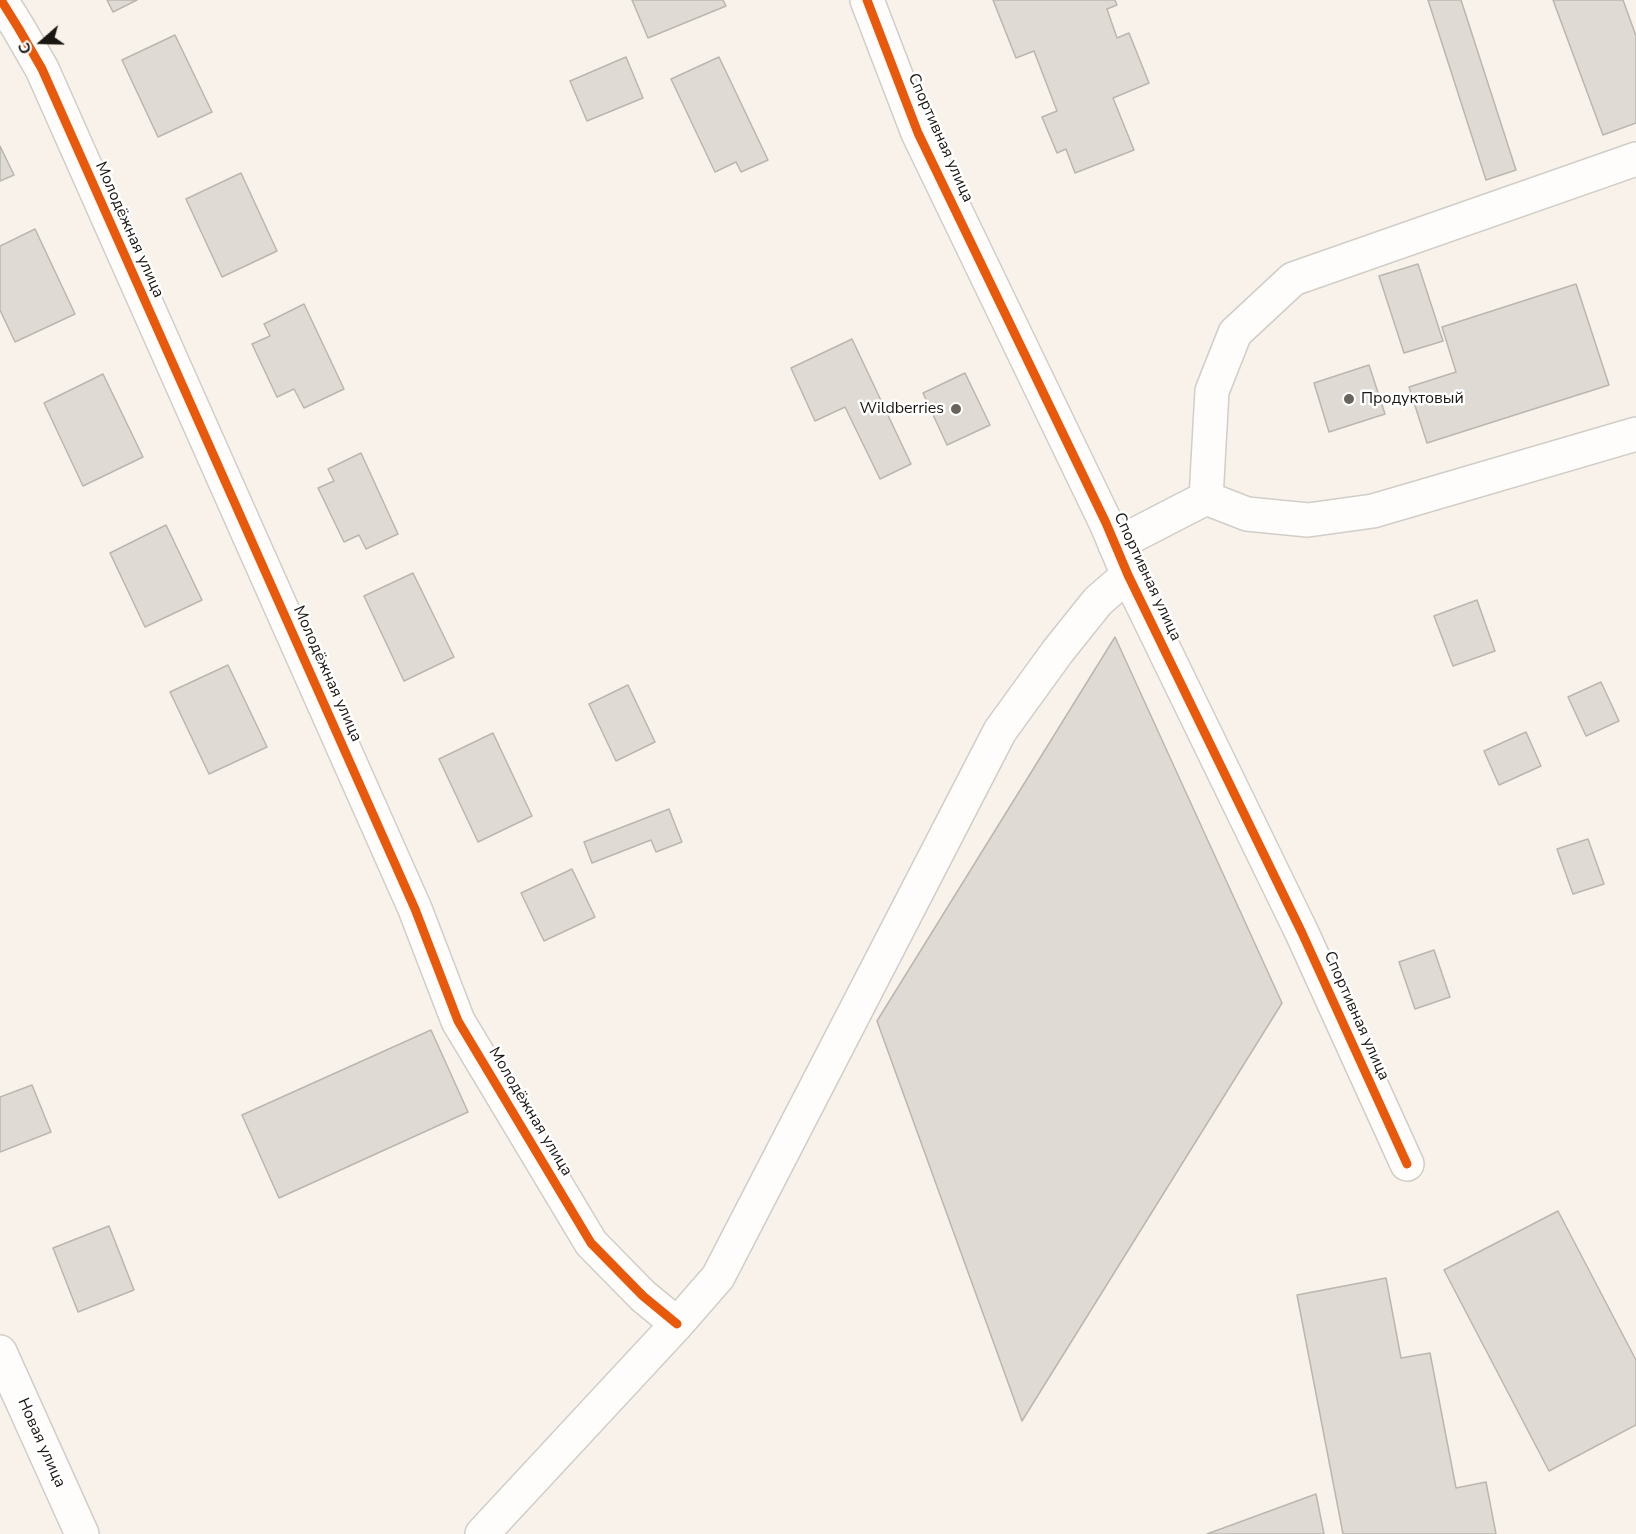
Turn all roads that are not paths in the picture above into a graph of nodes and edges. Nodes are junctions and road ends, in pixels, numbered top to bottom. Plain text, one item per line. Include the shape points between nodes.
1 (1, 0) edge
2 (867, 0) edge
3 (1636, 159) edge
4 (1636, 434) edge
5 (1206, 498) junction
6 (1115, 545) junction
7 (1128, 575) junction
8 (1407, 1164) dead end
9 (677, 1324) junction
10 (0, 1352) edge
11 (82, 1534) edge
12 (482, 1534) edge

1 - 9 street, Молодёжная улица via 46,80 415,909 458,1021 591,1243
2 - 6 street, Спортивная улица via 918,133
3 - 5 street via 1293,279 1235,333 1215,382
4 - 5 street via 1373,511 1308,520 1247,514
5 - 6 street
6 - 7 street, Спортивная улица
7 - 8 street, Спортивная улица via 1302,933
7 - 9 street via 1098,601 1000,731 718,1277
9 - 12 street
10 - 11 street, Новая улица

